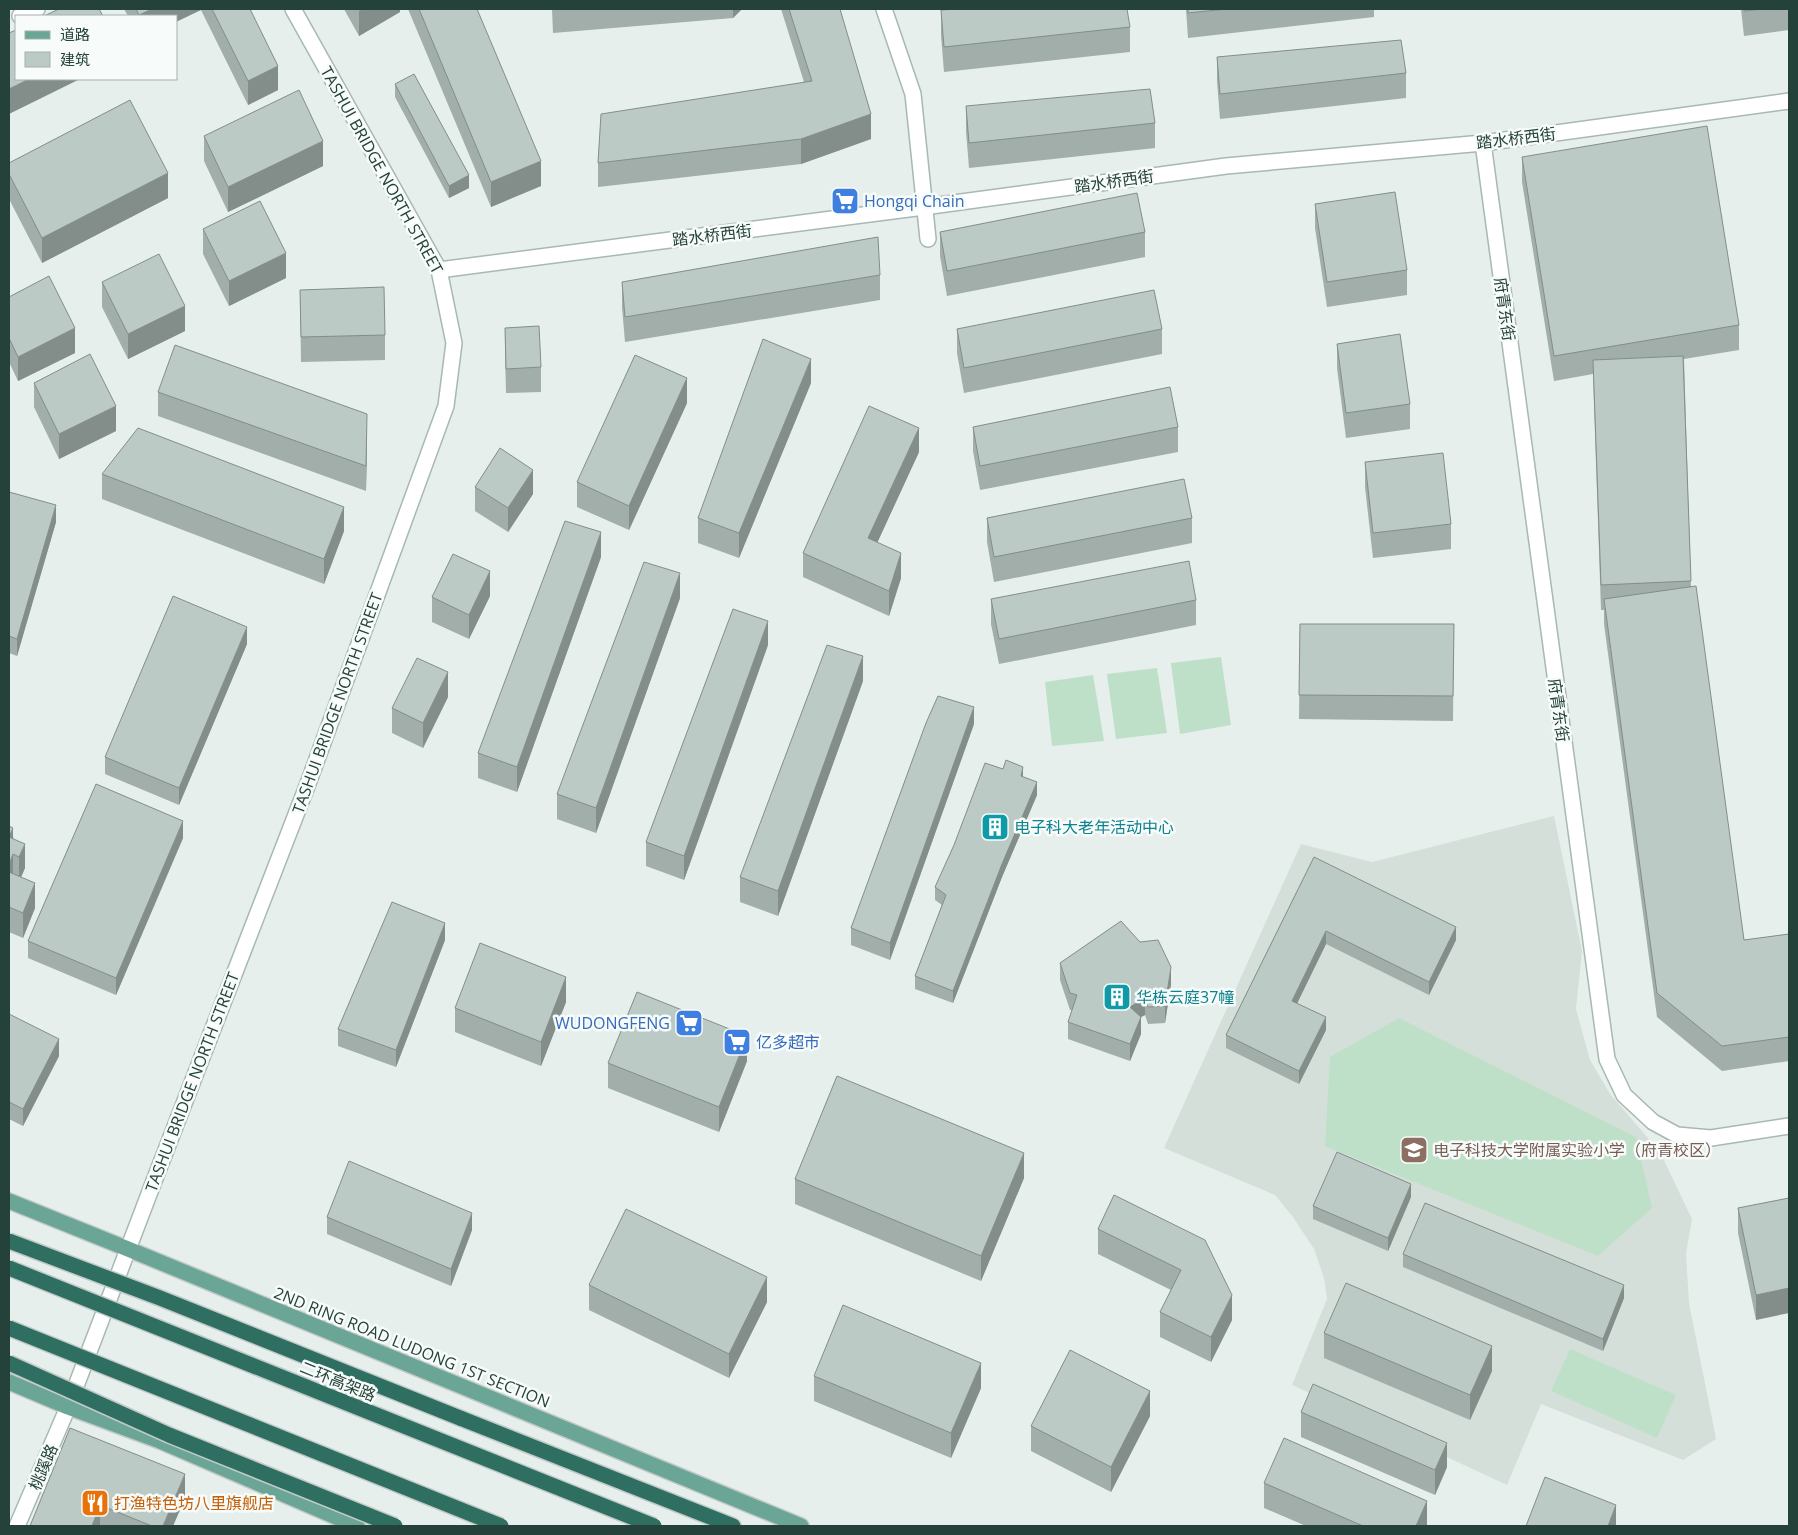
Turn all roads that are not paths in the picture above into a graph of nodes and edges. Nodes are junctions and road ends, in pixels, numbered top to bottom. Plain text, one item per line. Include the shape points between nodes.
1 (37, 9) edge
2 (293, 9) edge
3 (884, 9) edge
4 (22, 15) edge
5 (1789, 101) edge
6 (1483, 143) junction
7 (924, 207) junction
8 (928, 239) dead end
9 (439, 270) junction
10 (1789, 1126) edge
11 (9, 1201) edge
12 (9, 1241) edge
13 (128, 1249) junction
14 (9, 1268) edge
15 (9, 1328) edge
16 (9, 1363) edge
17 (9, 1382) edge
18 (68, 1407) junction
19 (17, 1526) edge
20 (357, 1526) edge
21 (396, 1526) edge
22 (501, 1526) edge
23 (654, 1526) edge
24 (733, 1526) edge
25 (802, 1526) edge

1 - 4 street
2 - 9 street, TASHUI BRIDGE NORTH STREET
3 - 7 street via 913,94
5 - 6 street, 踏水桥西街
6 - 7 street, 踏水桥西街 via 1226,166
6 - 10 street, 府青东街 via 1606,1059 1624,1096 1653,1122 1677,1135 1712,1138
7 - 8 street
7 - 9 street, 踏水桥西街
9 - 13 street, TASHUI BRIDGE NORTH STREET via 454,343 446,406 309,781
11 - 13 main road, 2ND RING ROAD LUDONG 1ST SECTION
12 - 24 highway, bridge
13 - 18 street, TASHUI BRIDGE NORTH STREET
13 - 25 main road, 2ND RING ROAD LUDONG 1ST SECTION
14 - 23 highway, 二环高架路, bridge
15 - 22 highway, bridge
16 - 21 highway, bridge via 169,1435
17 - 18 main road
18 - 19 street, 桃蹊路
18 - 20 main road via 160,1441

